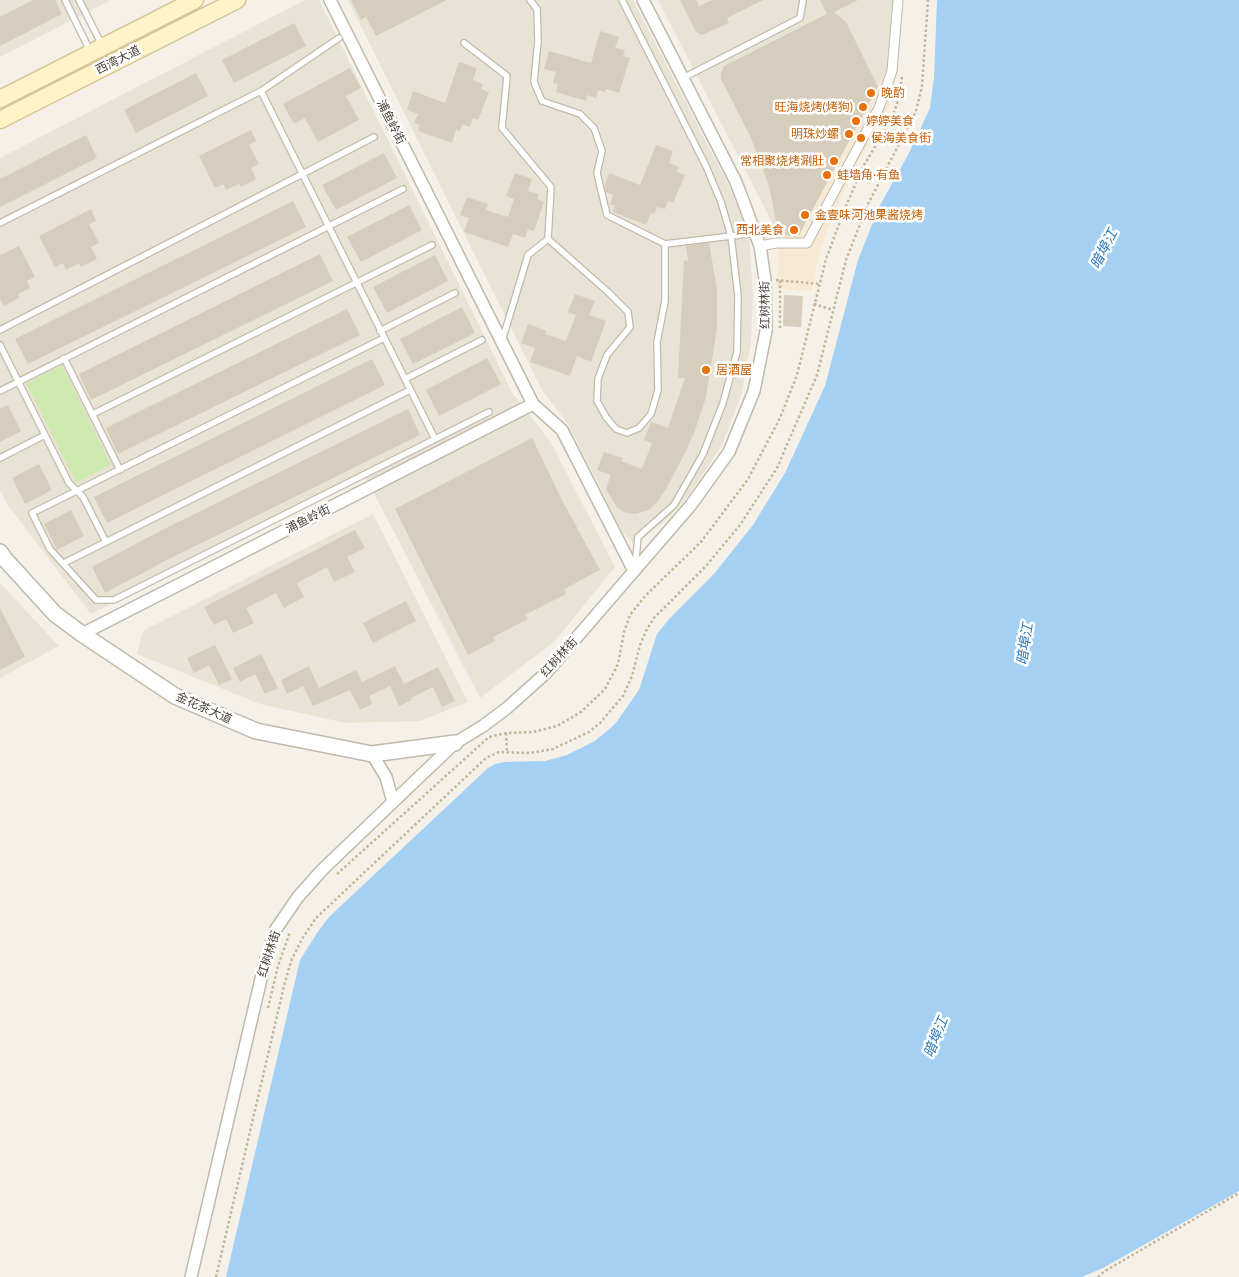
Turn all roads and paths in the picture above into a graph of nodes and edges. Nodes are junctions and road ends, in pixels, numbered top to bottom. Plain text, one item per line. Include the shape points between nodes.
1 (65, 0) edge
2 (79, 0) edge
3 (237, 0) edge
4 (330, 0) edge
5 (530, 0) edge
6 (622, 0) edge
7 (643, 0) edge
8 (803, 0) edge
9 (898, 0) edge
10 (928, 0) edge
11 (192, 1) edge
12 (199, 19) junction
13 (339, 38) dead end
14 (464, 43) dead end
15 (97, 50) junction
16 (683, 78) junction
17 (261, 91) junction
18 (0, 100) edge
19 (0, 120) edge
20 (374, 137) dead end
21 (302, 173) junction
22 (403, 189) dead end
23 (0, 223) edge
24 (328, 226) junction
25 (756, 233) junction
26 (731, 236) junction
27 (548, 239) junction
28 (665, 244) junction
29 (432, 245) dead end
30 (760, 246) junction
31 (765, 279) junction
32 (780, 280) junction
33 (356, 282) junction
34 (819, 284) dead end
35 (455, 294) dead end
36 (814, 304) dead end
37 (833, 310) junction
38 (780, 328) dead end
39 (0, 330) edge
40 (380, 331) junction
41 (384, 338) junction
42 (482, 340) dead end
43 (502, 341) junction
44 (0, 345) edge
45 (64, 358) junction
46 (405, 379) junction
47 (18, 382) junction
48 (0, 390) edge
49 (410, 390) junction
50 (533, 404) junction
51 (489, 412) dead end
52 (93, 414) junction
53 (45, 435) junction
54 (435, 439) junction
55 (0, 458) edge
56 (120, 470) junction
57 (77, 491) junction
58 (106, 542) junction
59 (0, 552) edge
60 (64, 563) junction
61 (634, 571) junction
62 (82, 634) junction
63 (506, 733) dead end
64 (455, 743) junction
65 (507, 752) junction
66 (372, 754) junction
67 (393, 802) junction
68 (1239, 1194) edge
69 (190, 1277) edge
70 (216, 1277) edge
71 (1098, 1277) edge

1 - 15 lane
2 - 15 lane
3 - 12 main road, 西湾大道
4 - 43 street, 浦鱼岭街
5 - 28 lane via 537,10 534,82 542,101 580,114 594,128 602,150 597,173 607,215
6 - 26 lane via 706,166
7 - 16 street, 红树林街
8 - 16 lane via 800,18
9 - 30 street via 892,71 879,108 807,243
10 - 37 path via 922,86 916,111 868,204 846,260
11 - 12 street
11 - 15 main road, 西湾大道
12 - 19 main road, 西湾大道
13 - 17 lane
14 - 27 lane via 507,76 502,128 551,187
15 - 18 main road, 西湾大道
16 - 25 street, 红树林街 via 736,182
17 - 21 lane
17 - 23 lane
20 - 21 lane
21 - 24 lane
21 - 39 lane
22 - 24 lane
24 - 33 lane
24 - 45 lane
25 - 26 lane
25 - 30 street, 红树林街
26 - 28 lane
26 - 61 lane via 738,296 736,352 723,403 703,454 674,505 638,537
27 - 28 lane via 628,312 630,327 607,355 598,379 598,401 606,417 616,429 627,433 639,428 651,414 658,390 657,342 664,301
27 - 43 lane via 528,255
29 - 33 lane
30 - 31 street, 红树林街
31 - 32 path
31 - 61 street, 红树林街 via 766,331 754,391 729,452 691,505
32 - 34 path
32 - 38 path
33 - 40 lane
33 - 52 lane
35 - 40 lane
36 - 37 path
37 - 65 path via 817,375 777,468 734,532 706,566 654,618 640,645 623,696 600,723 566,744 541,752
40 - 41 lane
41 - 46 lane
41 - 56 lane
42 - 46 lane
43 - 50 street, 浦鱼岭街
44 - 47 lane
45 - 47 lane
45 - 52 lane
46 - 49 lane
47 - 48 lane
47 - 53 lane
49 - 54 lane
49 - 58 lane
50 - 61 street, 浦鱼岭街 via 562,430
50 - 62 street, 浦鱼岭街
51 - 54 lane
52 - 56 lane
53 - 55 lane
53 - 57 lane via 69,483
54 - 60 lane via 114,600 96,600
56 - 57 lane
57 - 58 lane
57 - 60 lane via 32,513 50,548
58 - 60 lane
59 - 62 street, 金花茶大道 via 55,614
61 - 64 street, 红树林街 via 546,673 507,708
62 - 66 street, 金花茶大道 via 175,696 256,731
63 - 65 path
64 - 66 street, 金花茶大道
64 - 67 street, 红树林街
65 - 70 path via 486,758 333,901 302,939 284,986
66 - 67 street via 386,777
67 - 69 street, 红树林街 via 322,870 276,929 265,962
68 - 71 path

